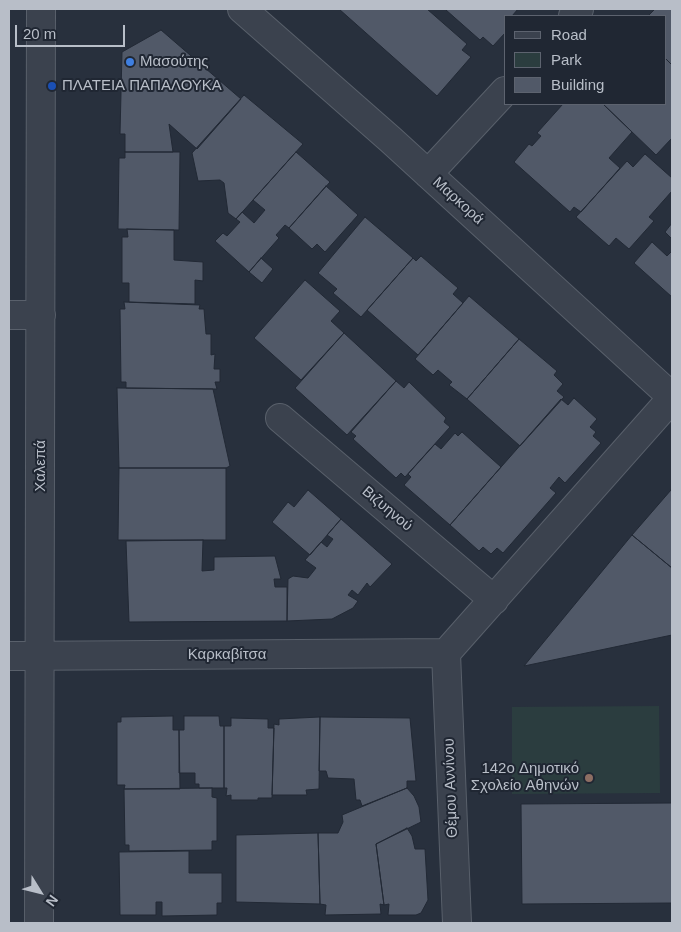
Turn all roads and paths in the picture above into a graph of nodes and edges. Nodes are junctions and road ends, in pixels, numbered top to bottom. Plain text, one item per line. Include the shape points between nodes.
1 (41, 9) edge
2 (242, 9) edge
3 (503, 93) edge
4 (428, 174) junction
5 (9, 315) edge
6 (41, 315) junction
7 (672, 398) edge
8 (280, 418) dead end
9 (494, 600) junction
10 (446, 653) junction
11 (9, 656) edge
12 (40, 656) junction
13 (39, 923) edge
14 (456, 923) edge

1 - 6 street, Χαλεπά
2 - 4 street, Μαρκορά
3 - 4 street
4 - 7 street, Μαρκορά
5 - 6 street
6 - 12 street, Χαλεπά
7 - 9 street
8 - 9 street, Βιζυηνού
9 - 10 street
10 - 12 street, Καρκαβίτσα
10 - 14 street, Θέμου Αννίνου
11 - 12 street, Καρκαβίτσα
12 - 13 street, Χαλεπά

